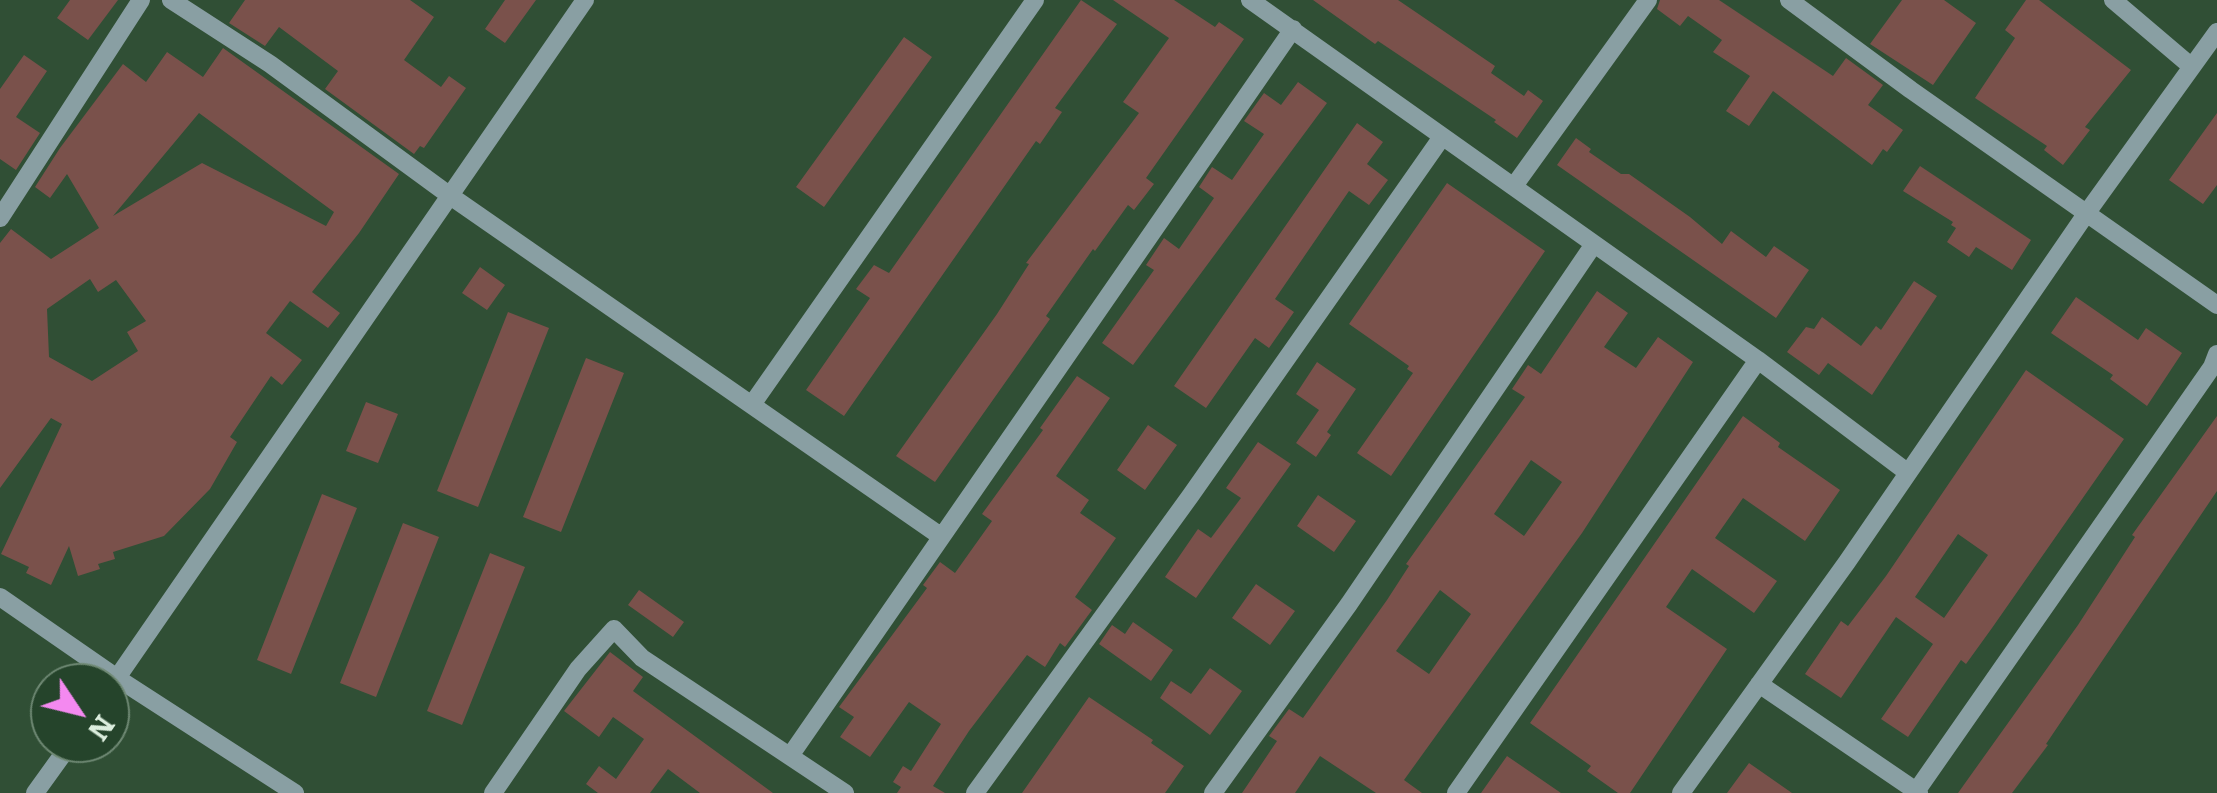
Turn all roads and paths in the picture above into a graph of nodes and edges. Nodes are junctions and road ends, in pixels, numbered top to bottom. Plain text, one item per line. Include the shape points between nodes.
1 (141, 0) edge
2 (171, 0) edge
3 (585, 0) edge
4 (1035, 0) edge
5 (1250, 0) edge
6 (1648, 0) edge
7 (1790, 0) edge
8 (2112, 0) edge
9 (1292, 29) junction
10 (2217, 32) edge
11 (2192, 66) junction
12 (1442, 138) junction
13 (1514, 186) junction
14 (449, 195) junction
15 (2, 213) edge
16 (2086, 214) junction
17 (1594, 244) junction
18 (2217, 305) edge
19 (2217, 354) edge
20 (1758, 360) junction
21 (753, 403) junction
22 (1907, 472) junction
23 (939, 536) junction
24 (0, 597) edge
25 (87, 663) edge
26 (128, 663) edge
27 (1760, 684) junction
28 (130, 693) edge
29 (790, 756) junction
30 (57, 763) edge
31 (1917, 792) edge
32 (35, 793) edge
33 (295, 793) edge
34 (493, 793) edge
35 (845, 793) edge
36 (975, 793) edge
37 (1213, 793) edge
38 (1456, 793) edge
39 (1682, 793) edge

1 - 15 street
2 - 14 street
3 - 14 street
4 - 21 street
5 - 9 street
6 - 13 street
7 - 16 street
8 - 11 street
9 - 12 street
9 - 23 street
10 - 11 street
11 - 16 street
12 - 13 street
12 - 36 street
13 - 17 street
14 - 21 street
14 - 26 street
16 - 18 street
16 - 22 street
17 - 20 street
17 - 37 street
19 - 31 street
20 - 22 street
20 - 38 street
21 - 23 street
22 - 27 street
23 - 29 street
24 - 25 street
27 - 31 street
27 - 39 street
28 - 33 street
29 - 34 street via 642,658 614,629 578,669
29 - 35 street
30 - 32 street

